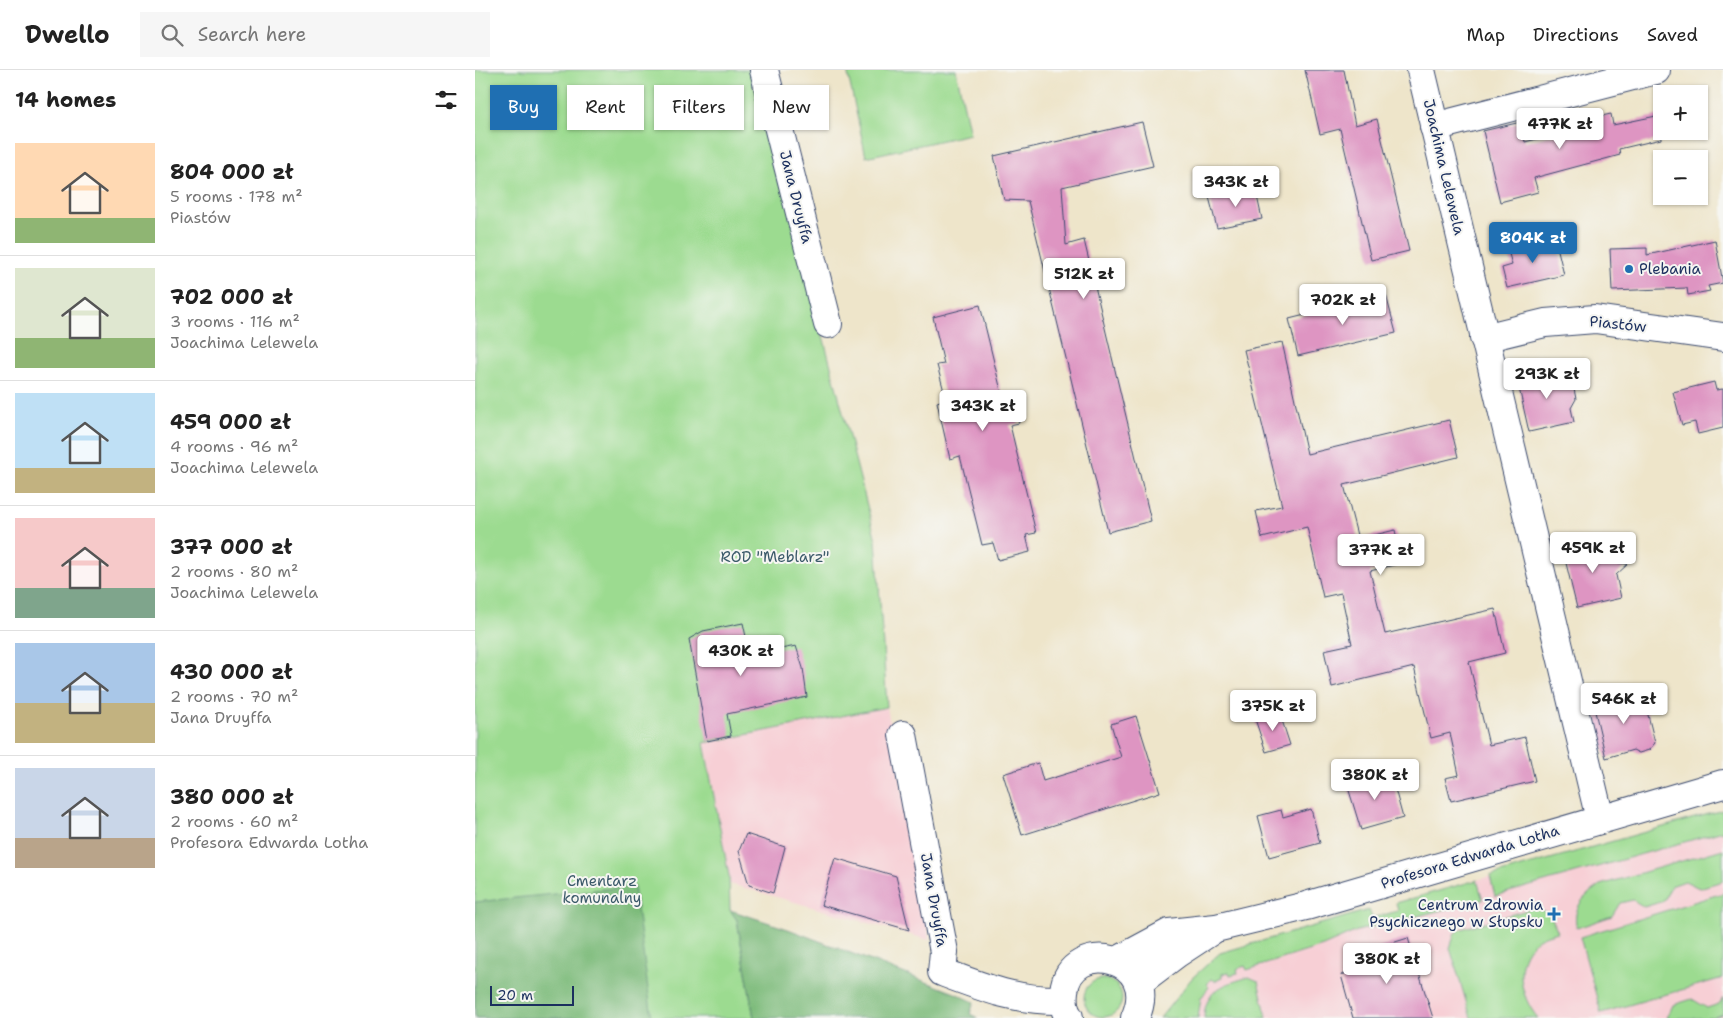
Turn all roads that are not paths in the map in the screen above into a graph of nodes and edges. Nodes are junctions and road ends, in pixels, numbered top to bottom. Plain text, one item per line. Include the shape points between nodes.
1 (764, 70) edge
2 (1421, 70) edge
3 (1656, 70) edge
4 (1434, 127) junction
5 (828, 324) dead end
6 (1723, 337) edge
7 (1483, 338) junction
8 (903, 735) dead end
9 (1723, 784) edge
10 (1599, 819) junction
11 (1216, 928) junction
12 (1117, 961) junction
13 (1139, 982) junction
14 (1066, 1009) edge
15 (1135, 1018) edge

1 - 5 street, Jana Druyffa
2 - 4 street, Joachima Lelewela
3 - 4 street
4 - 7 street, Joachima Lelewela
6 - 7 street, Piastów via 1595,318 1545,323
7 - 10 street, Joachima Lelewela
8 - 14 street, Jana Druyffa via 944,952 942,972 995,993
9 - 10 street, Profesora Edwarda Lotha
10 - 11 street, Profesora Edwarda Lotha via 1306,906
11 - 12 street via 1169,933
11 - 13 street
12 - 13 street via 1126,966
12 - 14 street via 1091,959 1079,965 1064,987
13 - 15 street via 1140,1006

